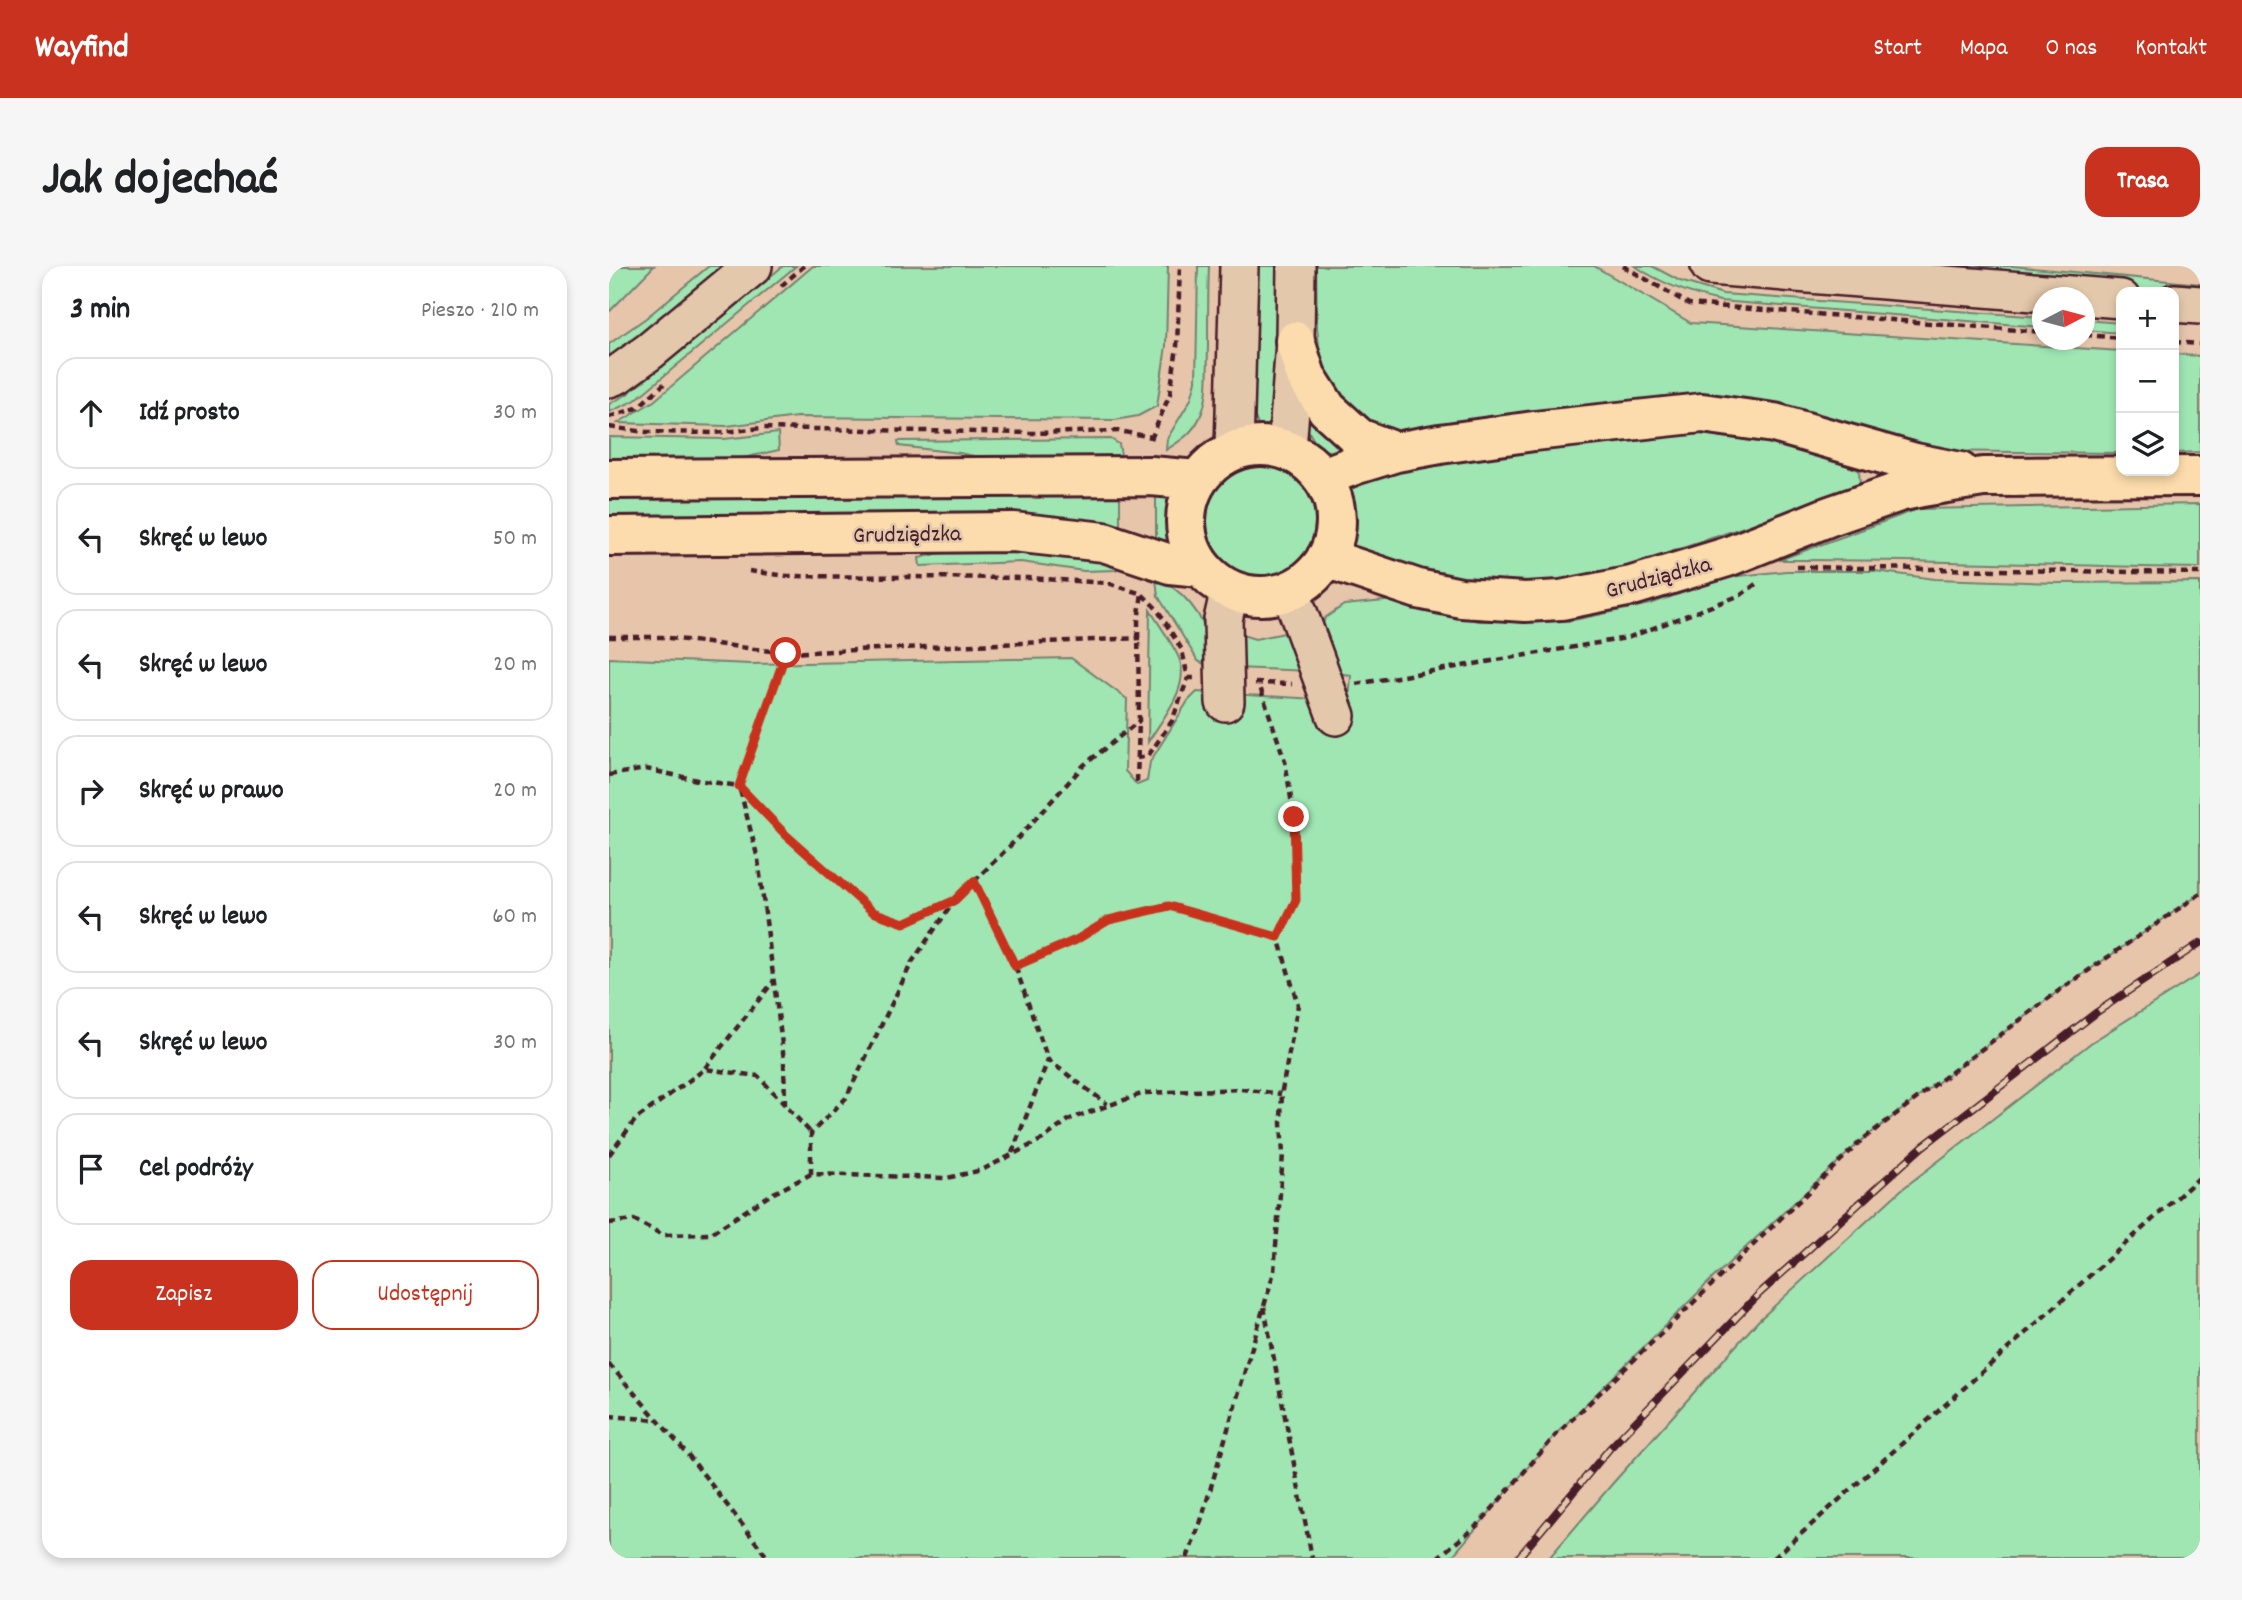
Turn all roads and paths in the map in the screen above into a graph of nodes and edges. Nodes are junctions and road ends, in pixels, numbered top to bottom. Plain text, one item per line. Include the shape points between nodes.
1 (753, 266) edge
2 (1239, 266) edge
3 (1296, 266) edge
4 (1623, 266) edge
5 (1710, 266) edge
6 (2116, 299) edge
7 (2179, 303) edge
8 (2200, 305) edge
9 (2032, 331) edge
10 (2095, 336) edge
11 (2116, 338) edge
12 (1295, 341) junction
13 (2179, 342) edge
14 (2200, 344) edge
15 (609, 378) edge
16 (609, 427) edge
17 (1152, 436) dead end
18 (1234, 450) junction
19 (1287, 450) junction
20 (1396, 452) junction
21 (2200, 476) edge
22 (1323, 477) junction
23 (1983, 477) junction
24 (609, 479) edge
25 (1197, 480) junction
26 (609, 536) edge
27 (1326, 558) junction
28 (1793, 567) dead end
29 (2200, 573) edge
30 (787, 576) dead end
31 (1215, 578) junction
32 (1760, 581) dead end
33 (1290, 590) junction
34 (1142, 594) dead end
35 (609, 637) edge
36 (1140, 639) dead end
37 (786, 653) junction
38 (1188, 678) dead end
39 (1259, 683) dead end
40 (1343, 701) joint
41 (1224, 702) dead end
42 (1139, 721) dead end
43 (1137, 758) dead end
44 (609, 775) edge
45 (739, 786) junction
46 (974, 881) junction
47 (2200, 894) edge
48 (955, 900) junction
49 (1278, 937) junction
50 (1015, 966) junction
51 (773, 981) junction
52 (1048, 1060) junction
53 (705, 1069) junction
54 (1282, 1094) junction
55 (1107, 1104) junction
56 (785, 1105) junction
57 (811, 1133) junction
58 (1012, 1153) junction
59 (609, 1155) edge
60 (811, 1174) junction
61 (2200, 1177) edge
62 (609, 1223) edge
63 (1263, 1307) junction
64 (609, 1363) edge
65 (609, 1416) edge
66 (659, 1420) junction
67 (768, 1558) edge
68 (1187, 1558) edge
69 (1312, 1558) edge
70 (1437, 1558) edge
71 (1774, 1558) edge

1 - 15 street via 650,351
2 - 18 street
3 - 12 street
4 - 9 path via 1689,304
5 - 6 street
7 - 8 street
10 - 11 path
12 - 19 street
12 - 20 main road via 1306,376 1327,409 1359,438
13 - 14 path
16 - 17 path via 674,433 761,428 1119,431
18 - 19 main road via 1273,446
18 - 25 main road
19 - 22 main road
20 - 22 main road, Grudziądzka
20 - 23 main road, Grudziądzka via 1702,413 1774,423
21 - 23 main road, Grudziądzka
22 - 27 main road via 1336,520
23 - 27 main road, Grudziądzka via 1899,492 1727,557 1632,586 1561,600 1461,598 1417,589
24 - 25 main road via 1151,476
25 - 31 main road via 1185,523 1189,545
26 - 31 main road, Grudziądzka via 1013,532 1104,542
27 - 33 main road via 1311,577
28 - 29 path
30 - 34 path via 1028,578 1108,583
31 - 33 main road via 1241,594 1266,596
31 - 41 street via 1223,620
32 - 40 path via 1741,596 1627,638
33 - 40 street
35 - 37 path via 662,637
36 - 37 path
37 - 45 path
38 - 43 path via 1172,721 1148,756
39 - 49 path via 1285,761 1294,817 1296,900
42 - 46 path via 1084,765
44 - 45 path via 646,769
45 - 48 path via 786,835 873,912 904,923
45 - 51 path via 758,859
46 - 48 path
46 - 50 path
47 - 70 path via 2057,992 1862,1140 1556,1434 1479,1524
48 - 57 path via 912,962 846,1098
49 - 50 path via 1169,906 1109,920
49 - 54 path via 1298,1006
50 - 52 path
51 - 53 path
51 - 56 path
52 - 55 path
52 - 58 path
53 - 56 path via 758,1076
53 - 59 path via 636,1119
54 - 55 path via 1196,1090 1144,1093
54 - 63 path via 1283,1154 1274,1272
55 - 58 path via 1070,1119 1043,1139
56 - 57 path
57 - 60 path
58 - 60 path via 982,1170 947,1178
60 - 62 path via 710,1234 663,1235 635,1220
61 - 71 path
63 - 68 path
63 - 69 path
64 - 66 path
65 - 66 path
66 - 67 path

